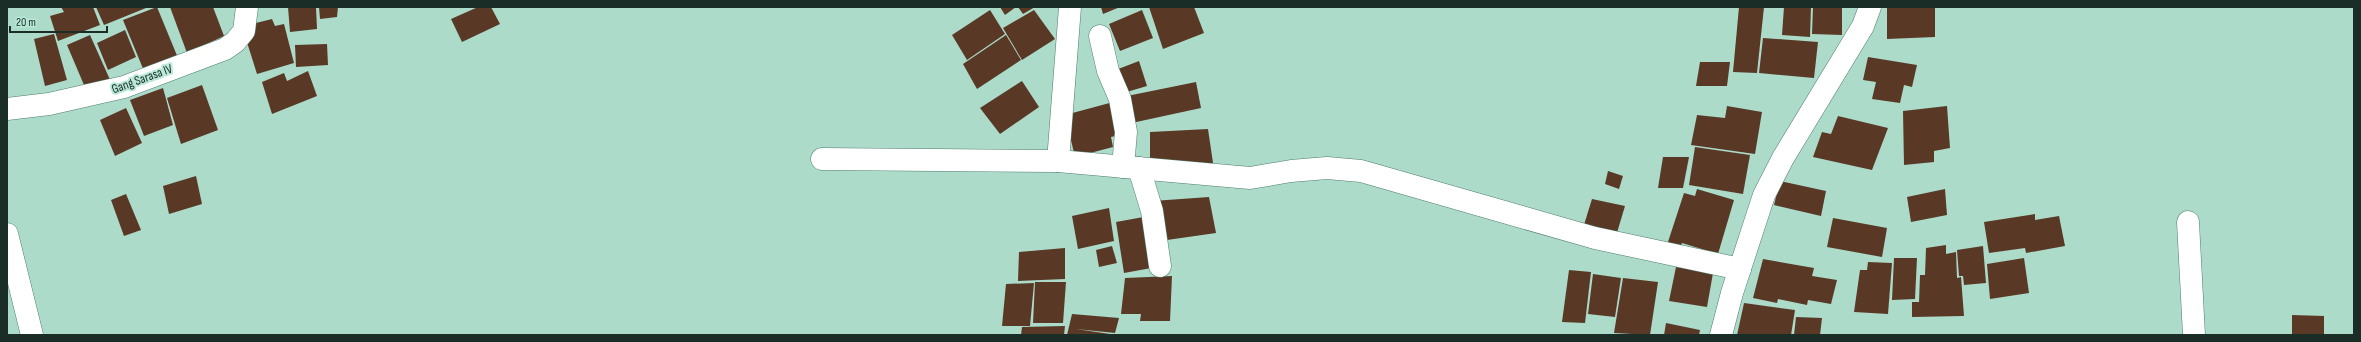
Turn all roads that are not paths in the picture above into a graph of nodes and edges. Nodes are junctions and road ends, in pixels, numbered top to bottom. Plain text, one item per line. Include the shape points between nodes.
1 (247, 7) edge
2 (1070, 7) edge
3 (1870, 7) edge
4 (1100, 36) dead end
5 (7, 110) edge
6 (822, 159) dead end
7 (1058, 161) junction
8 (1131, 168) junction
9 (2188, 222) dead end
10 (7, 234) edge
11 (1160, 266) dead end
12 (1740, 269) junction
13 (32, 335) edge
14 (1722, 335) edge
15 (2194, 335) edge

1 - 5 street, Gang Sarasa IV via 244,30 235,42 225,49 124,88
2 - 7 street
3 - 12 street via 1863,26 1767,189
4 - 8 street via 1108,70 1120,98
6 - 7 street
7 - 8 street
8 - 11 street via 1152,211
8 - 12 street via 1250,178 1327,168 1361,171 1595,238
9 - 15 street
10 - 13 street
12 - 14 street

